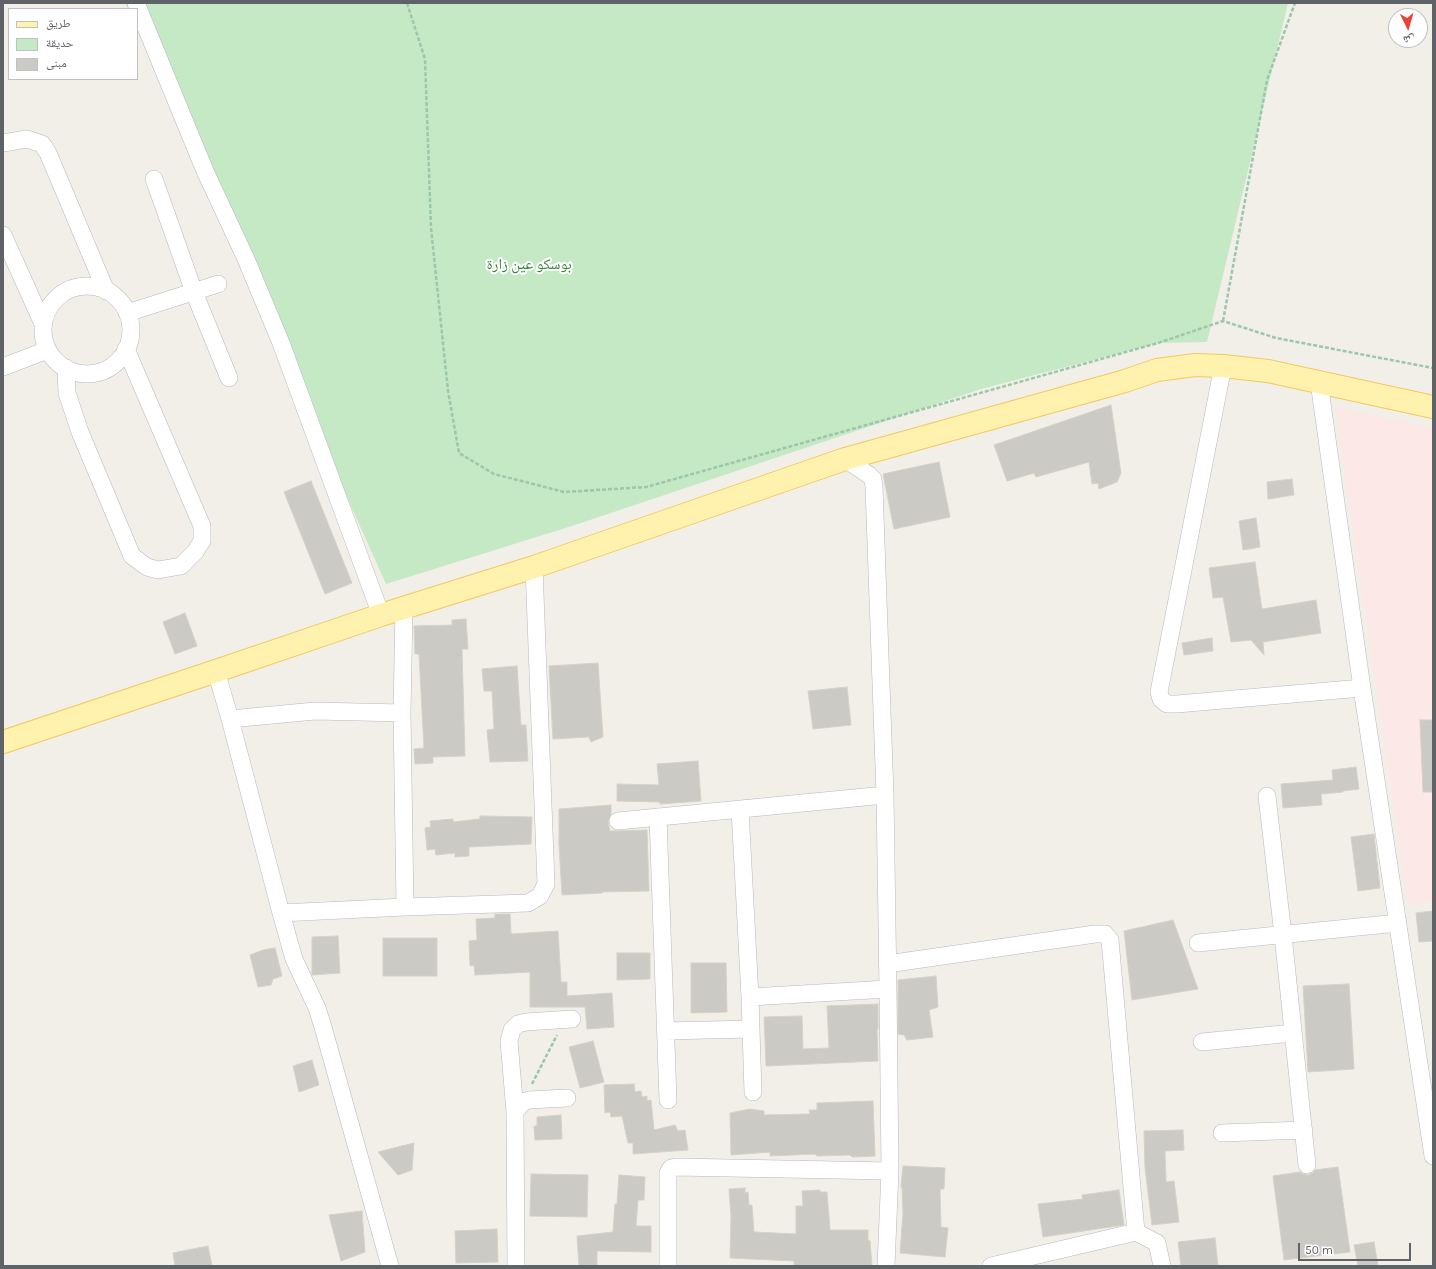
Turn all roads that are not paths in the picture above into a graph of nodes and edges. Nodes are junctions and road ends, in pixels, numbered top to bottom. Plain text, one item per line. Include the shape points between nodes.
1 (136, 3) edge
2 (3, 143) edge
3 (154, 179) dead end
4 (3, 235) edge
5 (218, 284) dead end
6 (106, 290) junction
7 (194, 292) junction
8 (127, 313) junction
9 (43, 324) junction
10 (126, 349) junction
11 (47, 350) junction
12 (1223, 366) junction
13 (3, 367) edge
14 (66, 368) junction
15 (228, 378) dead end
16 (1319, 382) junction
17 (1433, 406) edge
18 (845, 459) junction
19 (534, 567) junction
20 (404, 608) junction
21 (381, 615) junction
22 (216, 671) junction
23 (1362, 688) junction
24 (402, 713) junction
25 (230, 719) junction
26 (3, 742) edge
27 (885, 795) junction
28 (1267, 796) dead end
29 (740, 810) junction
30 (658, 817) junction
31 (618, 821) dead end
32 (405, 907) junction
33 (281, 914) junction
34 (1398, 924) junction
35 (1283, 934) junction
36 (1198, 943) dead end
37 (887, 964) junction
38 (888, 989) junction
39 (750, 997) junction
40 (568, 1019) road end
41 (750, 1029) junction
42 (666, 1031) junction
43 (1294, 1033) junction
44 (1202, 1042) dead end
45 (752, 1092) dead end
46 (567, 1098) dead end
47 (668, 1100) dead end
48 (519, 1107) junction
49 (1304, 1130) junction
50 (1222, 1133) dead end
51 (1433, 1156) edge
52 (1307, 1165) dead end
53 (890, 1171) junction
54 (1136, 1232) junction
55 (514, 1262) edge
56 (390, 1266) edge
57 (668, 1266) edge
58 (886, 1266) edge
59 (991, 1266) edge
60 (1162, 1266) edge

1 - 21 street via 281,343
2 - 6 street via 26,139 42,144
3 - 7 street
4 - 9 street
5 - 7 street
6 - 8 street via 115,296
6 - 9 street via 86,286 66,291 51,304
7 - 8 street
7 - 15 street
8 - 10 street via 131,331
9 - 11 street
10 - 14 street via 115,364 98,372 79,373
10 - 14 street via 202,526 202,541 182,566 158,570 147,567 132,556 80,432 67,393
11 - 13 street
11 - 14 street via 61,367
12 - 16 main road via 1268,371
12 - 18 main road via 1195,365 1157,370 1125,382
12 - 23 street via 1159,692 1161,700 1167,704 1177,704
16 - 17 main road
16 - 23 street
18 - 19 main road
18 - 27 street via 870,475 874,487
19 - 20 main road
19 - 32 street via 546,884 540,896 528,903
20 - 21 main road
20 - 24 street
21 - 22 main road
22 - 25 street
22 - 26 main road
23 - 34 street
24 - 25 street via 315,711
24 - 32 street
25 - 33 street
27 - 29 street
27 - 37 street
28 - 35 street
29 - 30 street
29 - 39 street
30 - 31 street
30 - 42 street
32 - 33 street
33 - 56 street via 294,959 323,1027
34 - 35 street
34 - 51 street
35 - 36 street
35 - 43 street
37 - 38 street
37 - 54 street via 1105,934 1110,940
38 - 39 street
38 - 53 street
39 - 41 street
40 - 48 street via 526,1022 518,1024 512,1030 509,1041
41 - 42 street
41 - 45 street
42 - 47 street
43 - 44 street
43 - 49 street
46 - 48 street via 529,1100
48 - 55 street
49 - 50 street
49 - 52 street
53 - 57 street via 671,1168 668,1173
53 - 58 street
54 - 59 street
54 - 60 street via 1157,1243

